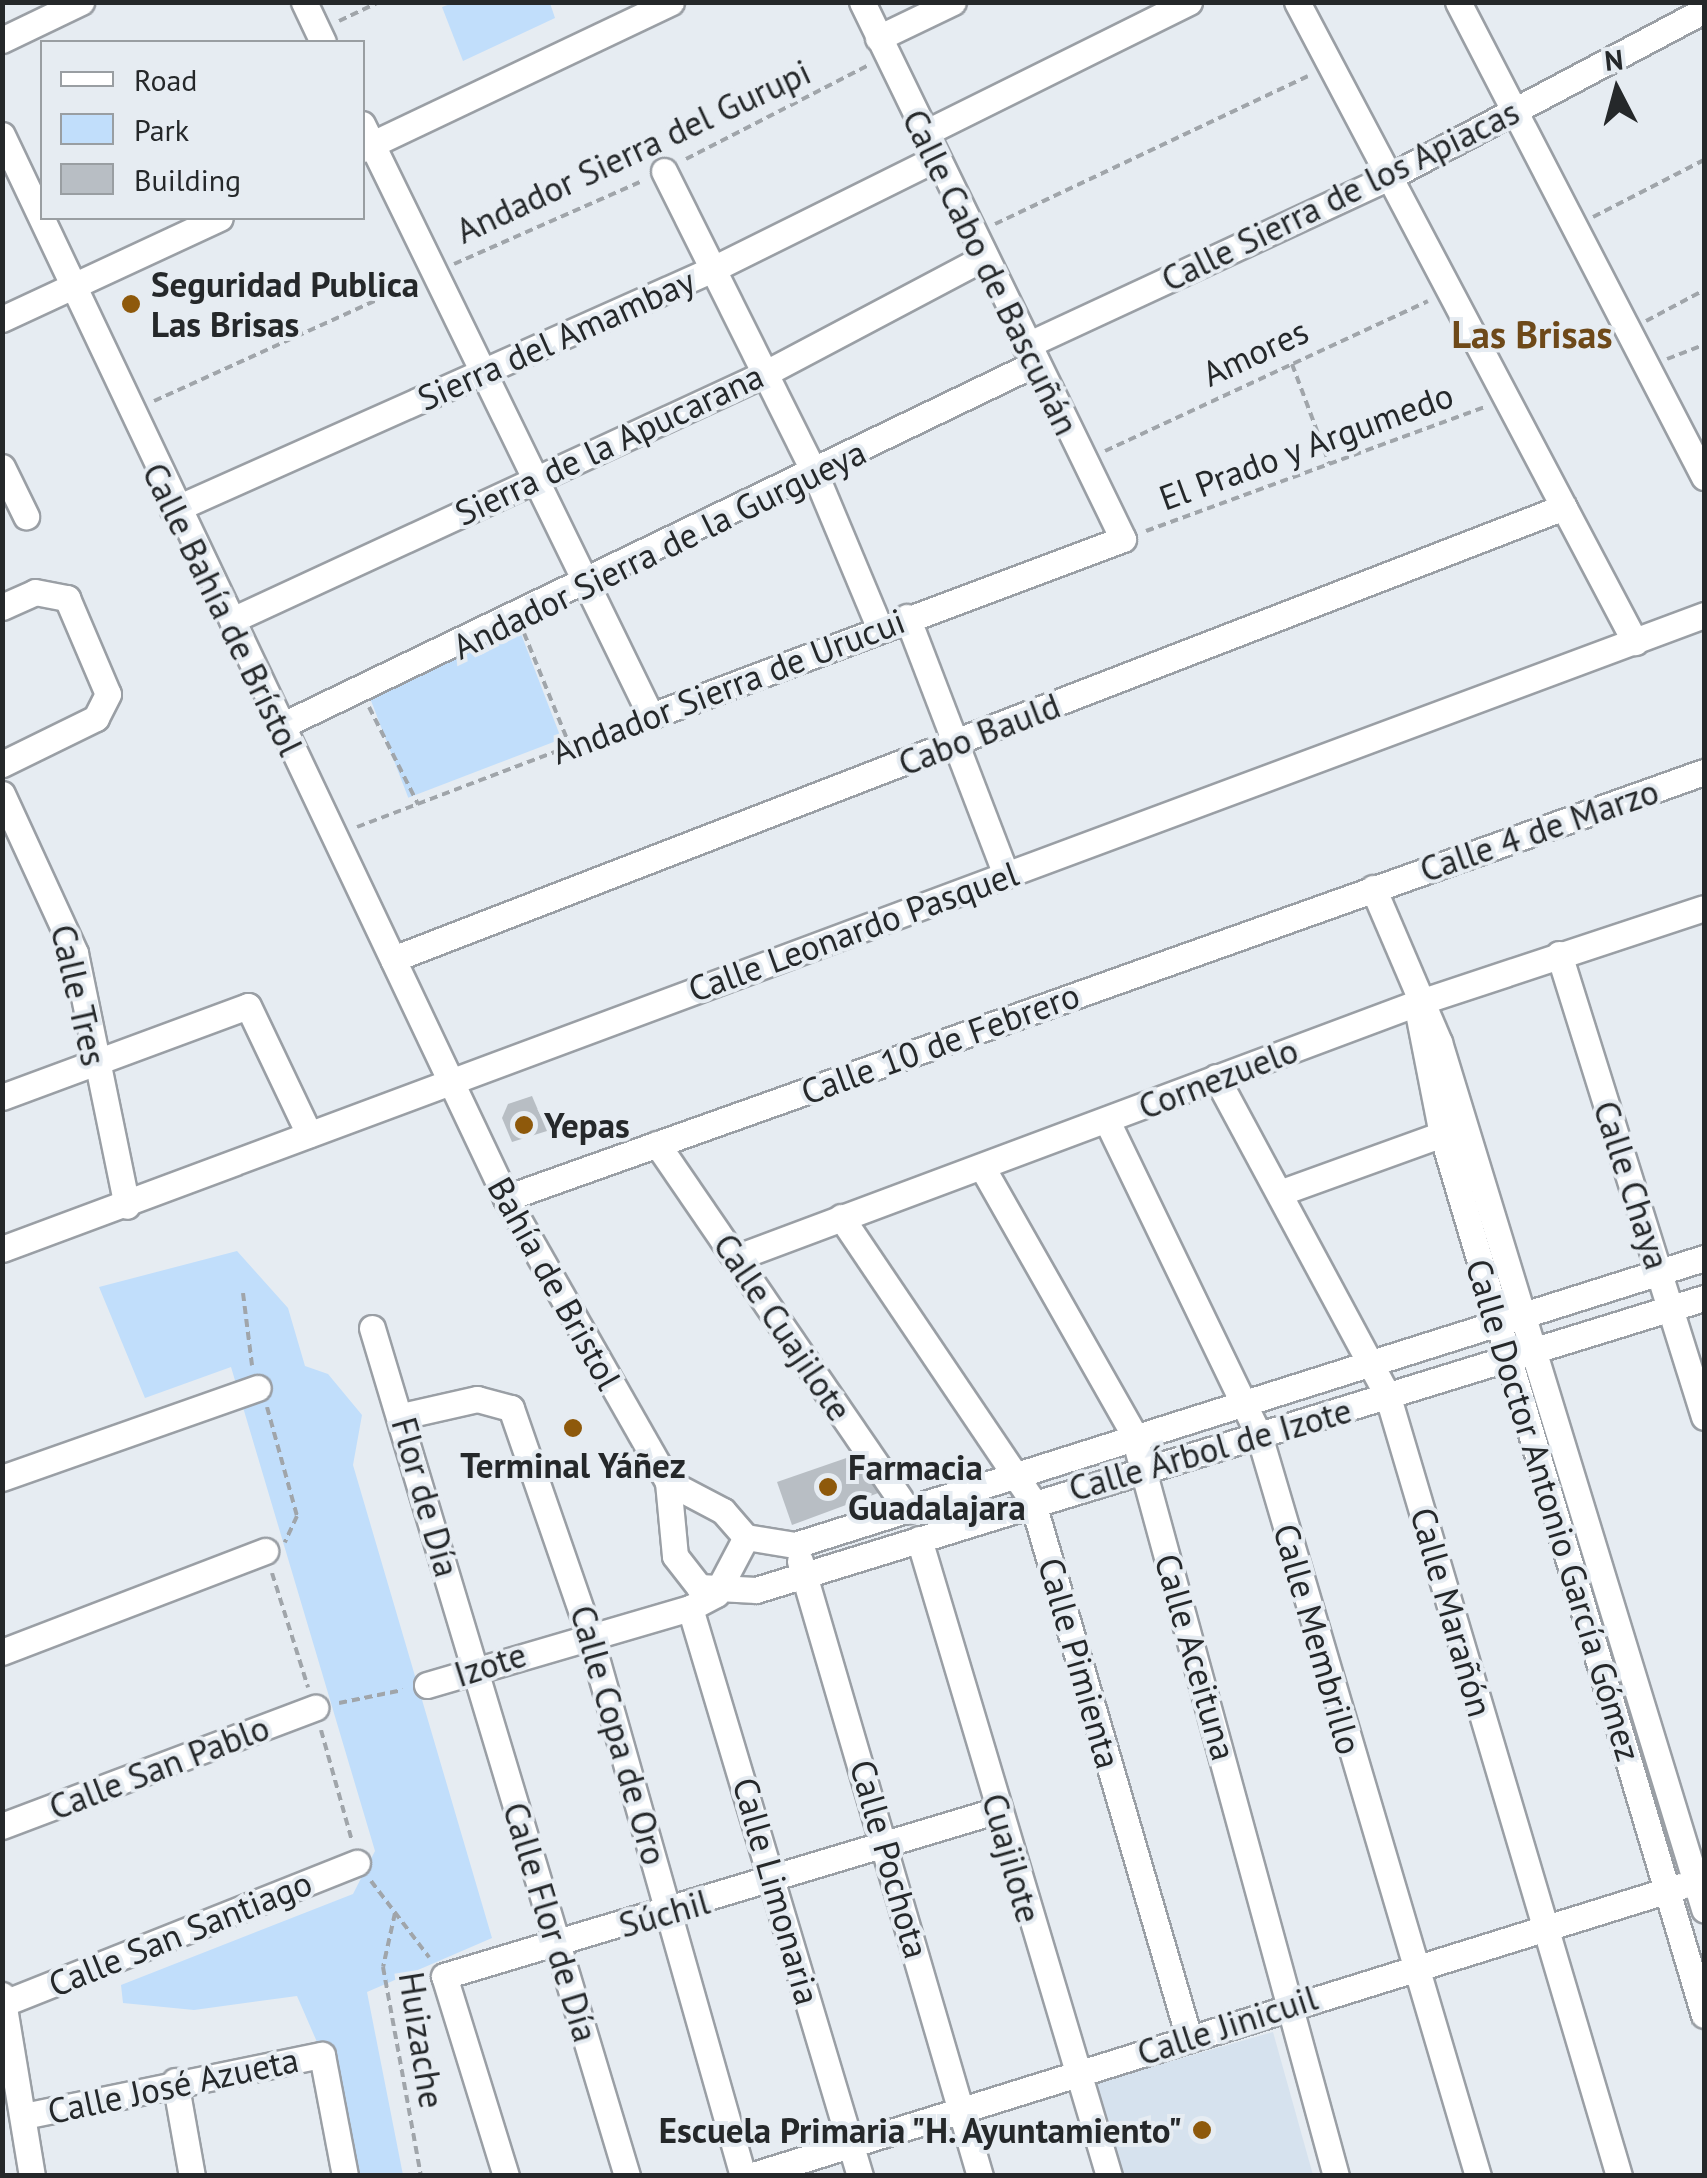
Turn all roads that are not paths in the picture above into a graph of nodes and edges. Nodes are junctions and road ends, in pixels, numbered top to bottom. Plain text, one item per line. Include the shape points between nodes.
1 (81, 2) edge
2 (304, 2) edge
3 (671, 2) edge
4 (862, 2) edge
5 (953, 2) edge
6 (1189, 2) edge
7 (1297, 2) edge
8 (1458, 2) edge
9 (1704, 10) edge
10 (2, 40) edge
11 (322, 40) edge
12 (882, 47) junction
13 (1511, 112) junction
14 (923, 134) junction
15 (2, 135) edge
16 (366, 139) edge
17 (935, 159) junction
18 (664, 171) road end
19 (1392, 176) junction
20 (216, 220) edge
21 (976, 248) junction
22 (713, 269) junction
23 (71, 290) junction
24 (2, 318) edge
25 (1030, 355) junction
26 (482, 372) junction
27 (762, 375) junction
28 (1702, 466) edge
29 (2, 467) edge
30 (816, 476) junction
31 (532, 478) junction
32 (1564, 508) junction
33 (173, 510) junction
34 (26, 516) dead end
35 (1123, 540) joint
36 (586, 586) junction
37 (2, 607) edge
38 (1704, 615) edge
39 (907, 617) junction
40 (232, 620) junction
41 (880, 629) junction
42 (1635, 642) junction
43 (281, 726) junction
44 (957, 743) junction
45 (2, 764) edge
46 (1704, 772) edge
47 (2, 794) edge
48 (1006, 875) junction
49 (1373, 888) junction
50 (1702, 917) edge
51 (1559, 954) junction
52 (393, 959) junction
53 (1417, 1003) junction
54 (94, 1065) junction
55 (1216, 1077) junction
56 (448, 1080) junction
57 (2, 1097) edge
58 (1107, 1121) junction
59 (309, 1134) junction
60 (1442, 1134) junction
61 (658, 1144) junction
62 (982, 1168) junction
63 (1282, 1192) junction
64 (506, 1198) junction
65 (127, 1206) junction
66 (841, 1216) junction
67 (2, 1248) edge
68 (735, 1258) junction
69 (1704, 1258) edge
70 (1659, 1271) junction
71 (1704, 1298) edge
72 (1673, 1308) junction
73 (1522, 1313) junction
74 (1496, 1321) junction
75 (372, 1328) dead end
76 (1537, 1350) junction
77 (1372, 1356) junction
78 (1508, 1360) junction
79 (258, 1388) road end
80 (1388, 1397) junction
81 (1240, 1398) junction
82 (402, 1416) junction
83 (1704, 1417) edge
84 (1133, 1433) junction
85 (1259, 1435) junction
86 (1142, 1470) junction
87 (1014, 1477) junction
88 (2, 1478) edge
89 (668, 1482) junction
90 (1032, 1500) junction
91 (908, 1510) junction
92 (746, 1538) junction
93 (919, 1539) junction
94 (795, 1545) junction
95 (265, 1551) road end
96 (804, 1574) junction
97 (716, 1594) junction
98 (690, 1608) junction
99 (589, 1633) junction
100 (2, 1652) edge
101 (476, 1668) junction
102 (426, 1685) road end
103 (315, 1708) road end
104 (998, 1810) junction
105 (2, 1826) edge
106 (888, 1845) junction
107 (358, 1863) road end
108 (777, 1880) junction
109 (1700, 1880) edge
110 (1668, 1890) junction
111 (1704, 1909) edge
112 (670, 1911) junction
113 (1544, 1924) junction
114 (558, 1943) junction
115 (1413, 1966) junction
116 (3, 2001) edge
117 (1292, 2004) junction
118 (1704, 2015) edge
119 (1189, 2038) junction
120 (1076, 2073) junction
121 (175, 2081) junction
122 (961, 2112) junction
123 (24, 2116) junction
124 (850, 2142) junction
125 (32, 2176) edge
126 (192, 2176) edge
127 (345, 2176) edge
128 (506, 2176) edge
129 (627, 2176) edge
130 (747, 2176) edge
131 (860, 2176) edge
132 (980, 2176) edge
133 (1109, 2176) edge
134 (1336, 2176) edge
135 (1478, 2176) edge
136 (1619, 2176) edge

1 - 10 street
2 - 11 street
3 - 16 street
4 - 12 street, Calle Cabo de Bascuñán
5 - 12 street
6 - 14 street
7 - 19 street
8 - 13 street
9 - 13 street, Calle Sierra de los Apiacas
12 - 14 street, Calle Cabo de Bascuñán
13 - 19 street, Calle Sierra de los Apiacas
13 - 28 street via 1624,332
14 - 17 street, Calle Cabo de Bascuñán
15 - 23 street, Calle Bahía de Brístol
16 - 26 street
17 - 21 street, Calle Cabo de Bascuñán
17 - 22 street, Sierra del Amambay
18 - 22 street
19 - 25 street, Calle Sierra de los Apiacas
19 - 32 street
20 - 23 street
21 - 25 street, Calle Cabo de Bascuñán
21 - 27 street, Sierra de la Apucarana
22 - 26 street, Sierra del Amambay
22 - 27 street
23 - 24 street
23 - 33 street, Calle Bahía de Brístol
25 - 30 street, Andador Sierra de la Gurgueya
25 - 35 street, Calle Cabo de Bascuñán
26 - 31 street
26 - 33 street, Sierra del Amambay
27 - 30 street
27 - 31 street, Sierra de la Apucarana
29 - 34 street
30 - 36 street, Andador Sierra de la Gurgueya
30 - 41 street
31 - 36 street
31 - 40 street, Sierra de la Apucarana
32 - 42 street
32 - 44 street, Cabo Bauld
33 - 40 street, Calle Bahía de Brístol
35 - 39 street, Andador Sierra de Urucui
36 - 41 street, Andador Sierra de Urucui via 650,716
36 - 43 street, Andador Sierra de la Gurgueya
37 - 45 street via 55,590 66,598 108,694 106,708
38 - 42 street, Calle Leonardo Pasquel
39 - 41 street, Andador Sierra de Urucui
39 - 44 street
40 - 43 street, Calle Bahía de Brístol
42 - 48 street, Calle Leonardo Pasquel
43 - 52 street, Calle Bahía de Brístol
44 - 48 street
44 - 52 street, Cabo Bauld
46 - 49 street, Calle 4 de Marzo
47 - 54 street, Calle Tres via 66,926
48 - 56 street, Calle Leonardo Pasquel
49 - 53 street, Calle Doctor Antonio García Gómez
49 - 61 street, Calle 10 de Febrero
50 - 51 street, Cornezuelo
51 - 53 street, Cornezuelo
51 - 70 street, Calle Chaya
52 - 56 street, Calle Bahía de Brístol
53 - 55 street, Cornezuelo
53 - 60 street, Calle Doctor Antonio García Gómez via 1419,1048
53 - 73 street, Calle Doctor Antonio García Gómez via 1440,1042
54 - 57 street
54 - 59 street via 248,1006
54 - 65 street, Calle Tres
55 - 58 street, Cornezuelo
55 - 63 street, Calle Marañón
56 - 59 street, Calle Leonardo Pasquel
56 - 64 street, Bahía de Bristol
58 - 62 street, Cornezuelo
58 - 81 street, Calle Membrillo
59 - 65 street, Calle Leonardo Pasquel
60 - 63 street
60 - 74 street, Calle Doctor Antonio García Gómez
61 - 64 street, Calle 10 de Febrero
61 - 68 street, Calle Cuajilote
62 - 66 street, Cornezuelo
62 - 84 street, Calle Aceituna
63 - 77 street, Calle Marañón
64 - 89 street, Bahía de Bristol
65 - 67 street, Calle Leonardo Pasquel
66 - 68 street, Cornezuelo
66 - 87 street, Calle Pimienta
68 - 91 street, Calle Cuajilote
69 - 70 street, Calle Árbol de Izote
70 - 72 street, Calle Chaya
70 - 73 street, Calle Árbol de Izote
71 - 72 street, Calle Árbol de Izote
72 - 76 street, Calle Árbol de Izote
72 - 83 street, Calle Chaya
73 - 74 street, Calle Árbol de Izote
73 - 76 street, Calle Doctor Antonio García Gómez
74 - 77 street, Calle Árbol de Izote
74 - 78 street, Calle Doctor Antonio García Gómez
75 - 82 street, Flor de Día
76 - 78 street, Calle Árbol de Izote
76 - 109 street, Calle Doctor Antonio García Gómez
77 - 80 street, Calle Marañón
77 - 81 street, Calle Árbol de Izote
78 - 80 street, Calle Árbol de Izote
78 - 110 street, Calle Doctor Antonio García Gómez
79 - 88 street
80 - 85 street, Calle Árbol de Izote
80 - 113 street, Calle Marañón
81 - 84 street, Calle Árbol de Izote
81 - 85 street, Calle Membrillo
82 - 99 street, Calle Copa de Oro via 478,1399 511,1408
82 - 101 street, Flor de Día
84 - 86 street, Calle Aceituna
84 - 87 street, Calle Árbol de Izote
85 - 86 street, Calle Árbol de Izote
85 - 115 street, Calle Membrillo
86 - 90 street, Calle Árbol de Izote
86 - 117 street, Calle Aceituna
87 - 90 street, Calle Pimienta
87 - 91 street, Calle Árbol de Izote
89 - 92 street via 723,1511
89 - 97 street, Bahía de Bristol via 676,1556
90 - 93 street, Calle Árbol de Izote
90 - 119 street, Calle Pimienta
91 - 94 street, Calle Árbol de Izote
92 - 94 street, Calle Árbol de Izote
92 - 97 street
93 - 96 street, Calle Árbol de Izote
93 - 104 street, Cuajilote
94 - 96 street, Calle Pochota
95 - 100 street
96 - 97 street, Calle Árbol de Izote
96 - 106 street, Calle Pochota
97 - 98 street, Izote
98 - 99 street, Izote
98 - 108 street, Calle Limonaria
99 - 101 street, Izote
99 - 112 street, Calle Copa de Oro
101 - 102 street, Izote
101 - 114 street, Calle Flor de Día
103 - 105 street, Calle San Pablo
104 - 106 street, Súchil
104 - 120 street, Cuajilote
106 - 108 street, Súchil
106 - 122 street, Calle Pochota
107 - 116 street, Calle San Santiago
108 - 112 street, Súchil
108 - 124 street, Calle Limonaria
109 - 110 street, Calle Jinicuil
109 - 111 street, Calle Doctor Antonio García Gómez
110 - 113 street, Calle Jinicuil
110 - 118 street, Calle Doctor Antonio García Gómez
112 - 114 street, Súchil
112 - 130 street, Calle Copa de Oro
113 - 115 street, Calle Jinicuil
113 - 136 street, Calle Marañón
114 - 128 street, Súchil via 444,1976
114 - 129 street, Calle Flor de Día
115 - 117 street, Calle Jinicuil
115 - 135 street, Calle Membrillo
116 - 123 street
117 - 119 street, Calle Jinicuil
117 - 134 street, Calle Aceituna
119 - 120 street, Calle Jinicuil
120 - 122 street, Calle Jinicuil
120 - 133 street, Cuajilote
121 - 123 street, Calle José Azueta
121 - 126 street
121 - 127 street, Calle José Azueta via 322,2055
122 - 124 street, Calle Jinicuil
122 - 132 street, Calle Pochota
123 - 125 street
124 - 130 street, Calle Jinicuil
124 - 131 street, Calle Limonaria

